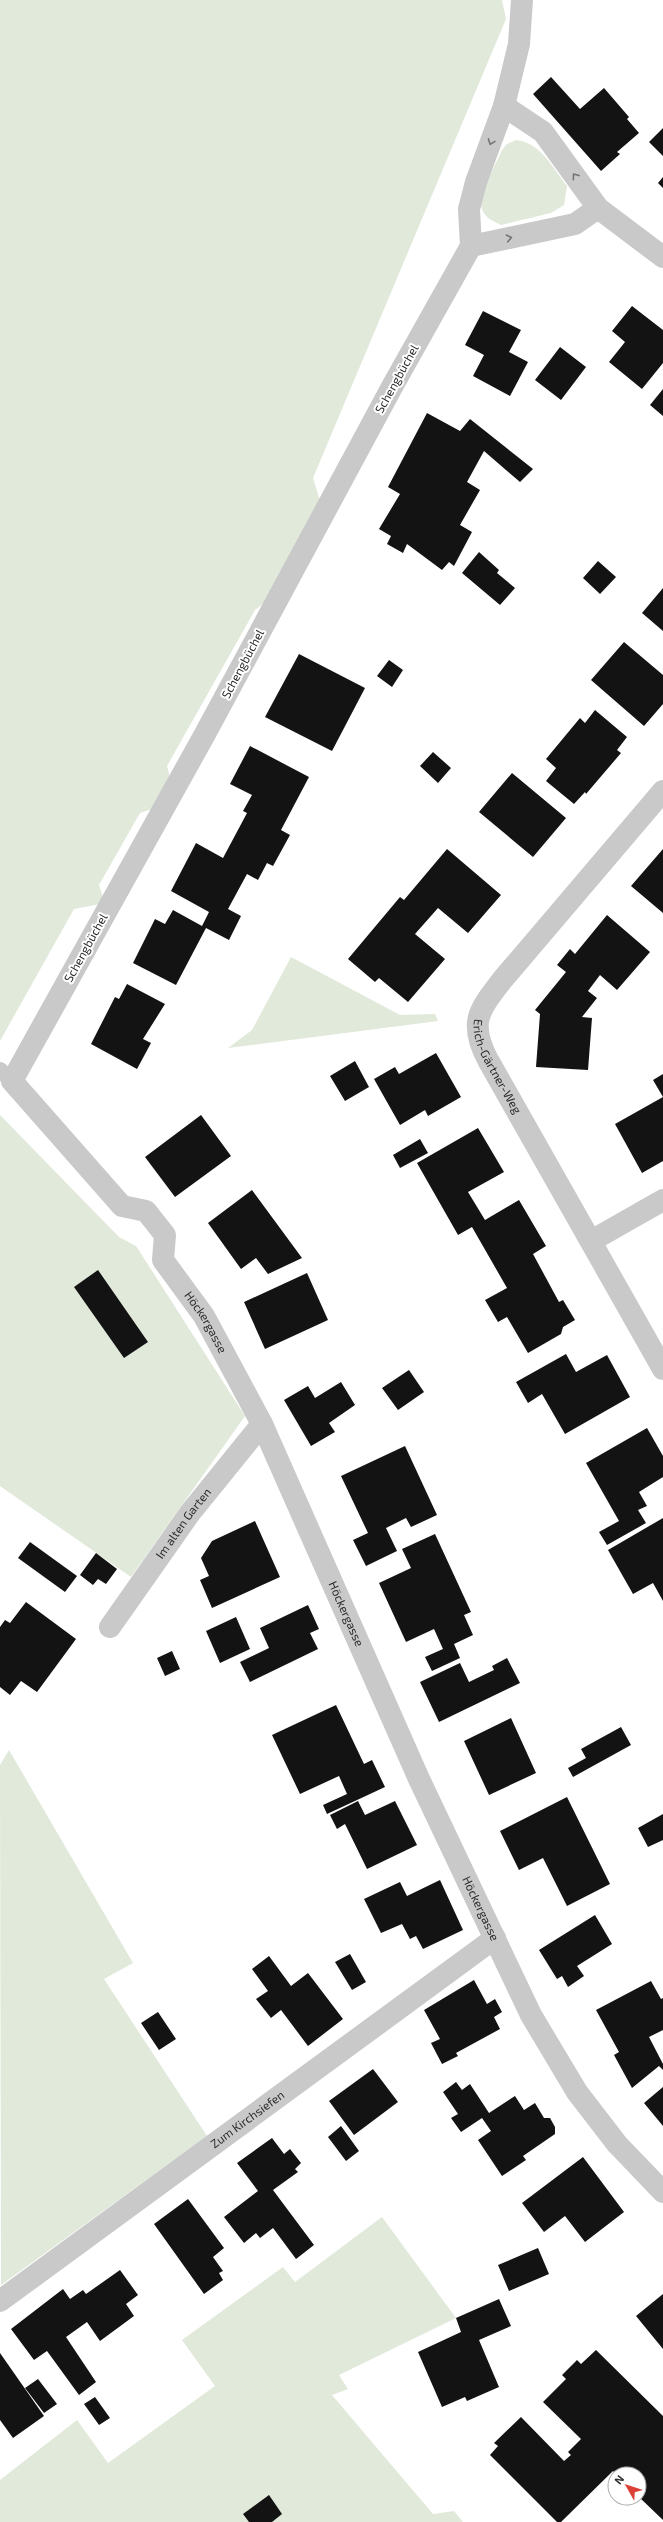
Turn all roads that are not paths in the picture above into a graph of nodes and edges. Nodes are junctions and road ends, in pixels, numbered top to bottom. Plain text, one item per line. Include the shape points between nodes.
1 (522, 0) edge
2 (504, 106) junction
3 (598, 208) junction
4 (471, 246) junction
5 (663, 258) edge
6 (663, 791) edge
7 (6, 1075) edge
8 (663, 1200) edge
9 (591, 1241) junction
10 (663, 1369) edge
11 (262, 1424) junction
12 (110, 1627) dead end
13 (495, 1938) junction
14 (663, 2192) edge
15 (0, 2301) edge

1 - 2 street via 519,44
3 -> 2 street via 544,132
2 -> 4 street via 476,182 469,209
4 -> 3 street via 575,224
3 - 5 street
4 - 7 street, Schengbüchel via 393,384 205,734
6 - 9 street, Erich-Gärtner-Weg via 503,979 487,1000 476,1023 482,1048
7 - 11 street, Höckergasse via 122,1206 146,1211 165,1235 163,1260 204,1316
8 - 9 street
9 - 10 street, Erich-Gärtner-Weg
11 - 12 street, Im alten Garten via 190,1513
11 - 13 street, Höckergasse via 347,1620
13 - 14 street, Höckergasse via 531,2015 577,2092 617,2144
13 - 15 street, Zum Kirchsiefen

